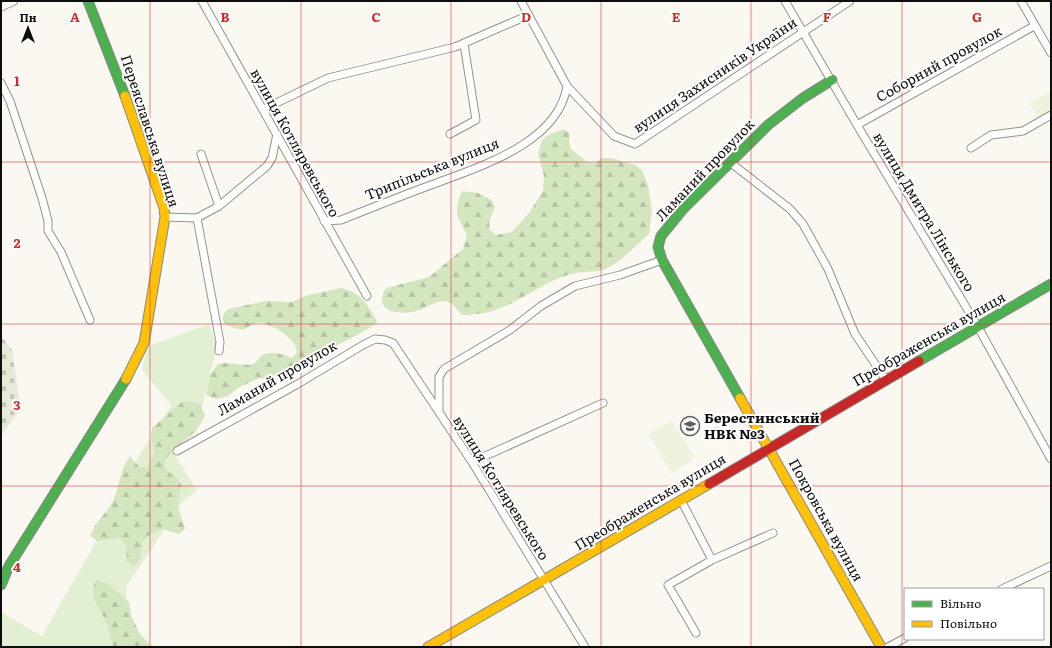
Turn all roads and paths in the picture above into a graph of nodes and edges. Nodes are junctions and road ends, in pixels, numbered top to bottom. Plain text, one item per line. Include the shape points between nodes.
1 (14, 1) edge
2 (88, 1) edge
3 (202, 1) edge
4 (521, 1) edge
5 (785, 1) edge
6 (850, 1) edge
7 (1021, 1) edge
8 (1, 7) edge
9 (529, 15) junction
10 (1034, 26) junction
11 (803, 31) junction
12 (464, 44) junction
13 (1051, 53) edge
14 (832, 80) junction
15 (1, 83) edge
16 (567, 86) junction
17 (264, 109) junction
18 (1051, 115) edge
19 (857, 125) junction
20 (278, 134) junction
21 (450, 134) dead end
22 (971, 148) dead end
23 (201, 154) dead end
24 (731, 162) junction
25 (219, 206) junction
26 (165, 217) junction
27 (197, 218) junction
28 (324, 221) junction
29 (662, 260) junction
30 (1051, 284) edge
31 (367, 296) dead end
32 (90, 320) dead end
33 (978, 327) junction
34 (393, 344) joint
35 (219, 351) dead end
36 (886, 380) junction
37 (604, 403) dead end
38 (439, 412) junction
39 (769, 448) junction
40 (177, 451) dead end
41 (1051, 458) edge
42 (472, 462) junction
43 (681, 500) junction
44 (773, 533) dead end
45 (712, 560) junction
46 (1051, 566) edge
47 (544, 581) junction
48 (1, 586) edge
49 (1004, 588) edge
50 (696, 633) dead end
51 (904, 639) edge
52 (428, 647) edge
53 (584, 647) edge
54 (882, 647) edge
55 (888, 647) edge

1 - 8 street
2 - 26 street, Переяславська вулиця via 118,75
3 - 17 street, вулиця Котляревського
4 - 9 street
5 - 11 street, вулиця Дмитра Лінського
6 - 11 street, вулиця Захисників України
7 - 10 street
9 - 12 street
9 - 16 street
10 - 13 street
10 - 19 street, Соборний провулок
11 - 14 street, вулиця Дмитра Лінського
11 - 16 street, вулиця Захисників України via 635,144 614,136
12 - 17 street via 328,78
12 - 21 street via 476,120
14 - 19 street, вулиця Дмитра Лінського
14 - 24 street, Ламаний провулок via 768,125
15 - 32 street via 10,101 42,198 48,231
16 - 28 street, Трипільська вулиця via 560,108 548,122 536,135 504,156 341,220
17 - 20 street, вулиця Котляревського
18 - 22 street via 1023,131 991,135
19 - 33 street, вулиця Дмитра Лінського
20 - 25 street via 272,158 267,166
20 - 28 street, вулиця Котляревського
23 - 25 street
24 - 29 street, Ламаний провулок via 684,208 661,236 658,247
24 - 36 street via 790,209 803,224 828,269 855,334
25 - 27 street
26 - 27 street
26 - 48 street, Переяславська вулиця via 144,343 119,392 9,566
27 - 35 street via 220,342
28 - 31 street, вулиця Котляревського
29 - 38 street via 575,286 541,306 510,330 444,369 439,377
29 - 39 street, Покровська вулиця
30 - 33 street, Преображенська вулиця
33 - 36 street, Преображенська вулиця
33 - 41 street, вулиця Дмитра Лінського
34 - 38 street, вулиця Котляревського
34 - 40 street, Ламаний провулок via 385,340 375,340 363,345
36 - 39 street, Преображенська вулиця
37 - 42 street
38 - 42 street, вулиця Котляревського
39 - 43 street, Преображенська вулиця
39 - 54 street, Покровська вулиця
42 - 47 street, вулиця Котляревського
43 - 45 street
43 - 47 street, Преображенська вулиця
44 - 45 street
45 - 50 street via 668,585
46 - 49 street
47 - 52 street, Преображенська вулиця
47 - 53 street, вулиця Котляревського
51 - 55 street

